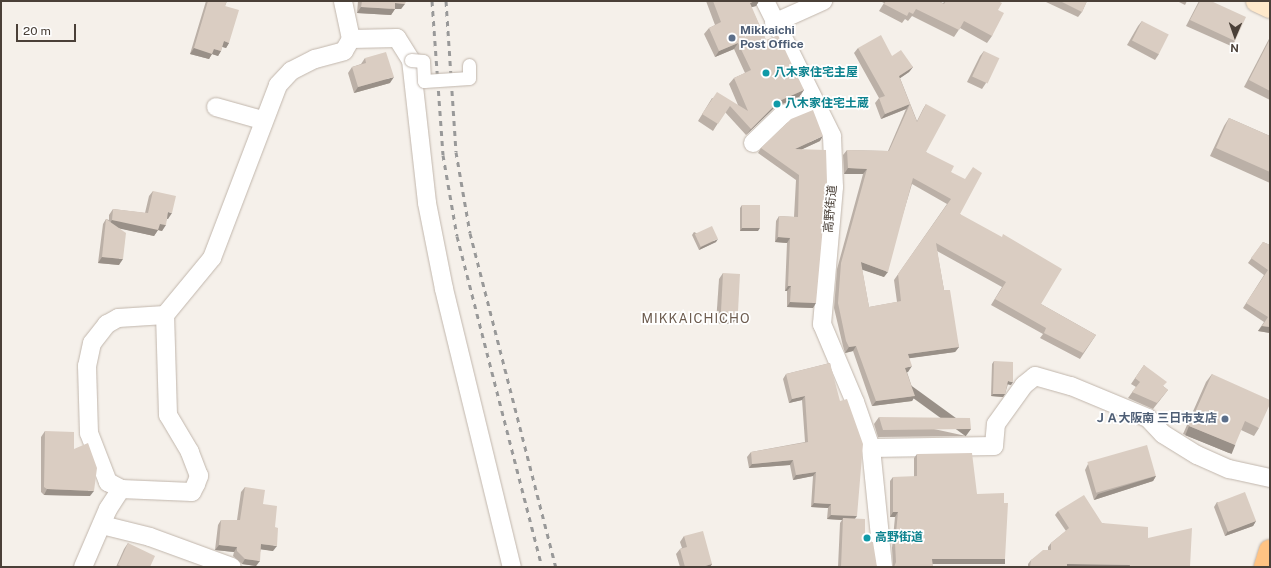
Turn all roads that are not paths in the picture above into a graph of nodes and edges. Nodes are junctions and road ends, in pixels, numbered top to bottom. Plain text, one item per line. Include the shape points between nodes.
1 (343, 1) edge
2 (765, 1) edge
3 (823, 1) edge
4 (1258, 1) edge
5 (1270, 7) edge
6 (774, 23) junction
7 (351, 39) junction
8 (411, 60) junction
9 (469, 65) dead end
10 (814, 102) junction
11 (216, 107) dead end
12 (262, 120) junction
13 (753, 143) dead end
14 (165, 316) junction
15 (871, 448) junction
16 (1270, 478) edge
17 (121, 489) junction
18 (102, 525) junction
19 (1270, 551) edge
20 (83, 567) edge
21 (232, 567) edge
22 (512, 567) edge
23 (884, 567) edge
24 (1265, 567) edge

1 - 7 street
2 - 6 street, 高野街道
3 - 6 street
4 - 5 main road
6 - 10 street, 高野街道
7 - 8 street via 397,38
7 - 12 street via 344,51 316,59 290,71 278,85
8 - 9 street, bridge via 423,61 424,82 469,78
8 - 22 street via 428,210 444,289
10 - 13 street via 782,115
10 - 15 street, 高野街道 via 829,126 834,150 834,187 822,324 855,402
11 - 12 street
12 - 14 street via 228,221 212,258
14 - 17 street via 118,318 107,324 92,343 87,366 89,434 108,482
14 - 17 street via 168,415 190,452 199,476 192,492
15 - 16 street via 994,446 996,424 1024,385 1035,376 1071,386 1148,418 1163,434 1197,455 1229,469
15 - 23 street, 高野街道
17 - 18 street
18 - 20 street
18 - 21 street via 150,537
19 - 24 highway

